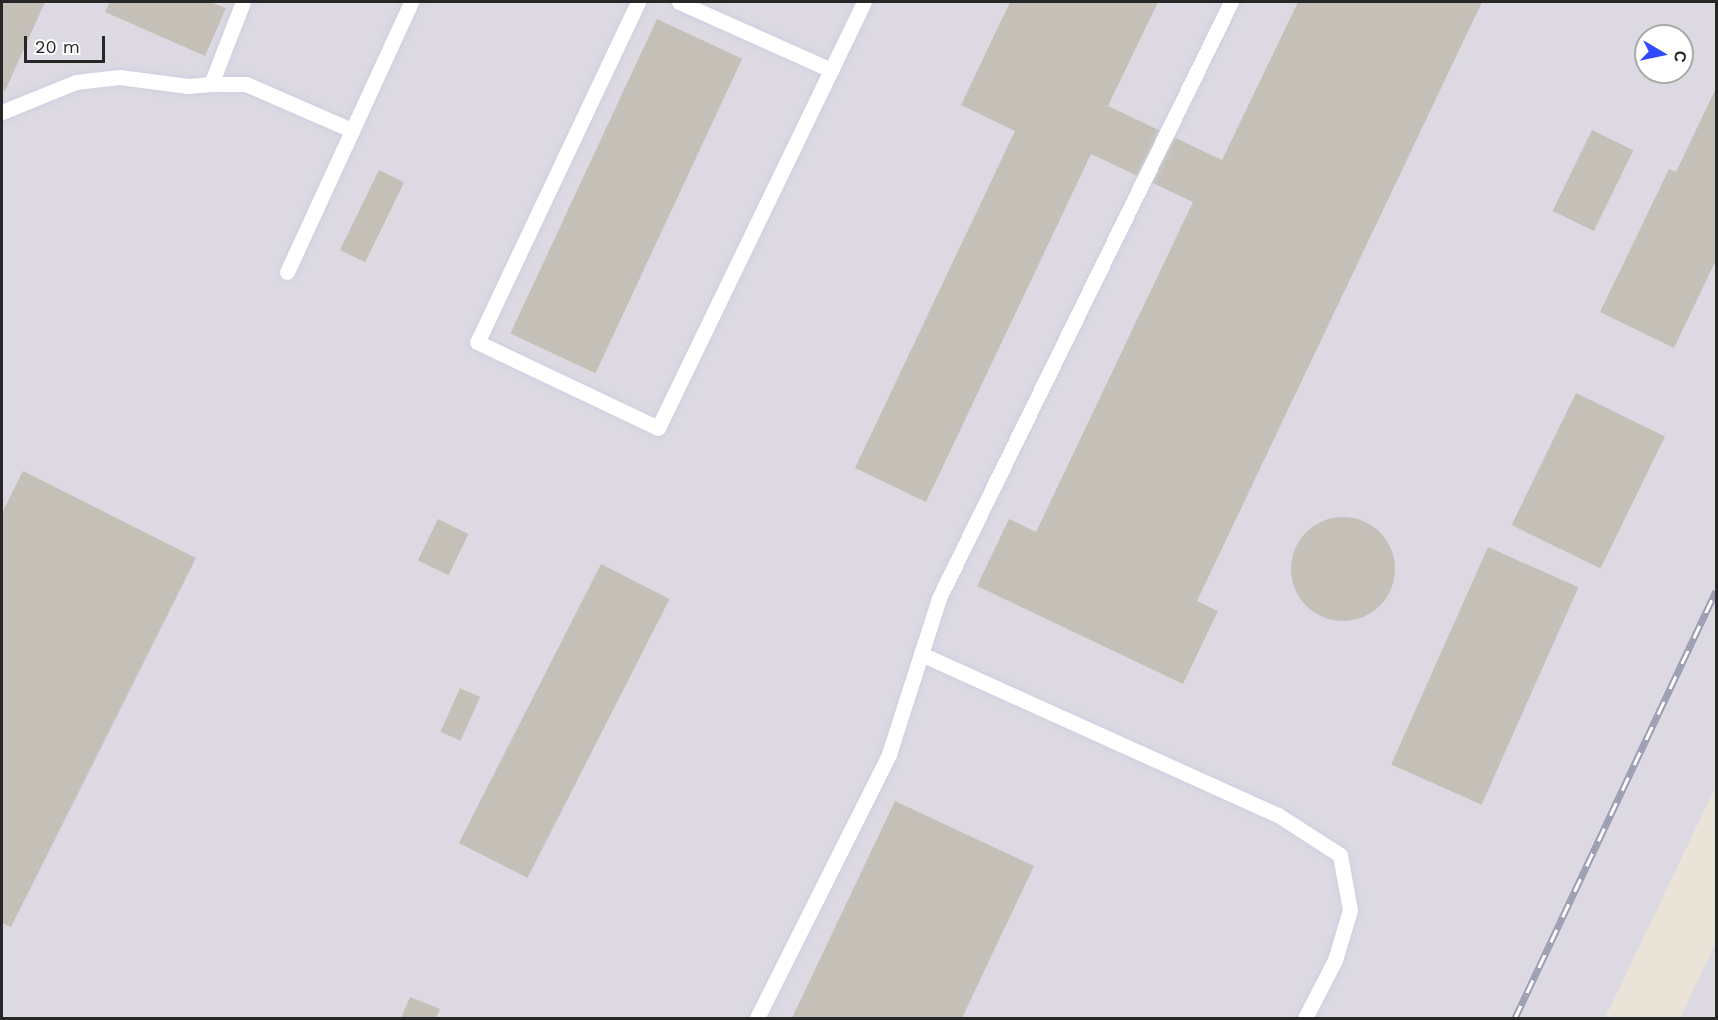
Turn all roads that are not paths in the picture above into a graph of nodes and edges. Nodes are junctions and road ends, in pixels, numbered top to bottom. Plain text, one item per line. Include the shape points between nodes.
1 (243, 2) edge
2 (411, 2) edge
3 (638, 2) edge
4 (680, 2) edge
5 (864, 2) edge
6 (1231, 2) edge
7 (831, 70) junction
8 (211, 84) junction
9 (2, 112) edge
10 (352, 130) junction
11 (287, 272) dead end
12 (921, 654) junction
13 (758, 1018) edge
14 (1305, 1018) edge

1 - 8 lane
2 - 10 lane
3 - 7 lane via 477,342 658,428
4 - 7 lane
5 - 7 lane
6 - 12 lane via 939,598
8 - 9 lane via 188,86 119,77 75,82
8 - 10 lane via 246,84
10 - 11 lane
12 - 13 lane via 889,754
12 - 14 lane via 1278,814 1340,855 1350,910 1335,960

